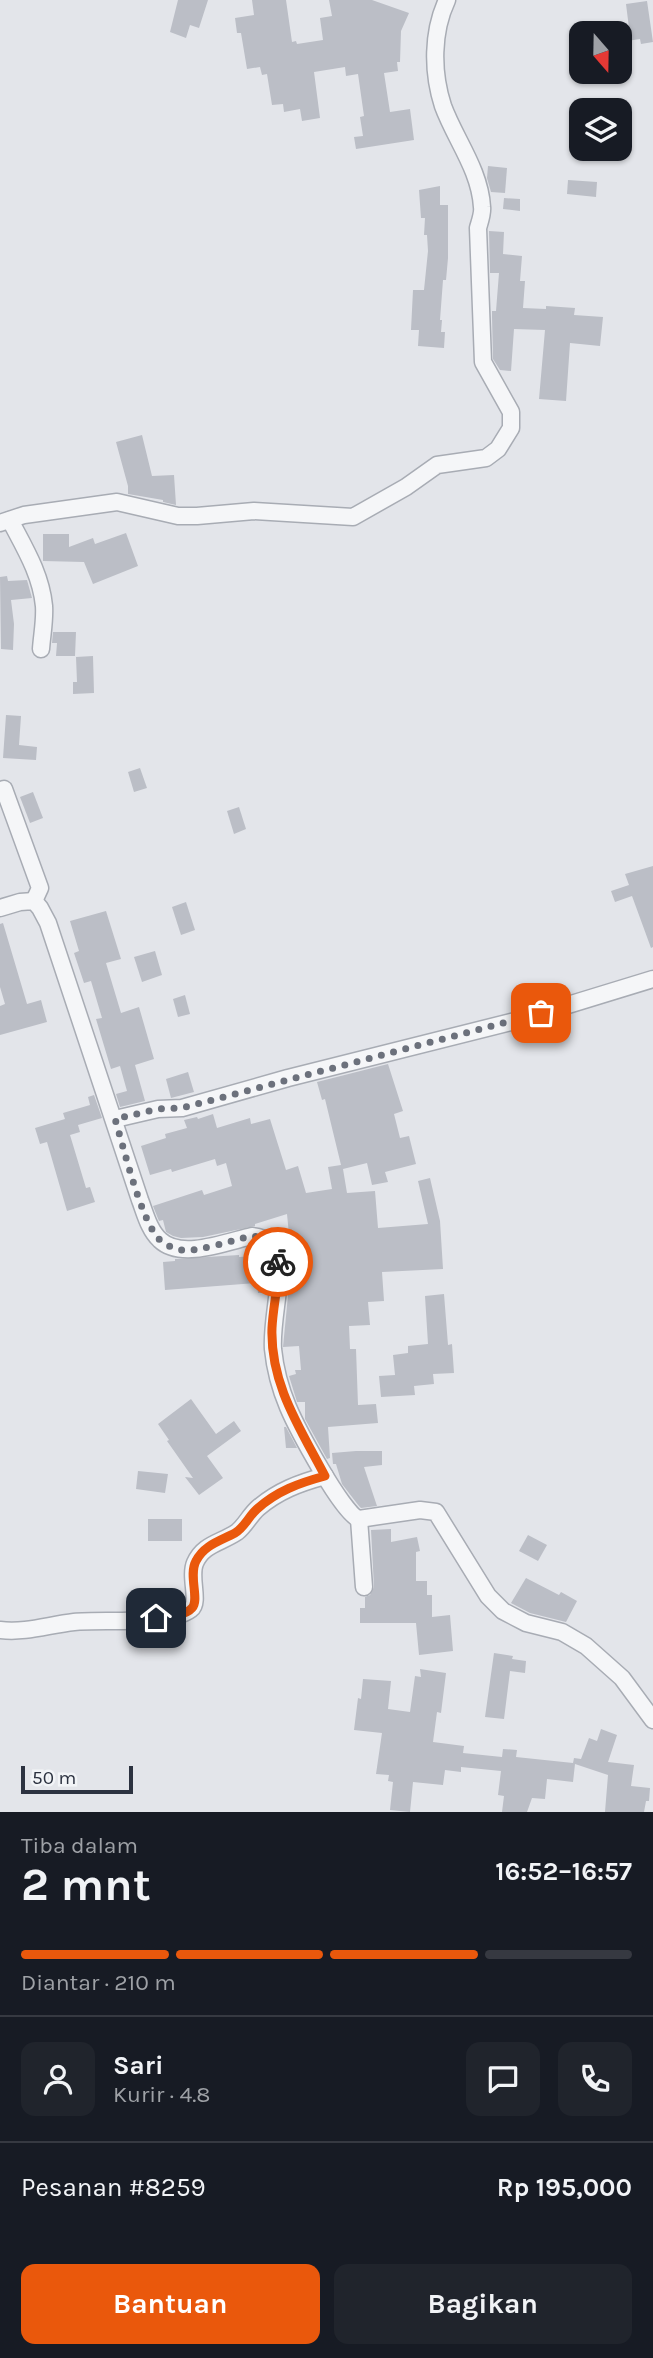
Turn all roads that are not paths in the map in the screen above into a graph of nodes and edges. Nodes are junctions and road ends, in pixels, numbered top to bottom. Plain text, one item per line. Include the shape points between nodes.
1 (447, 0) edge
2 (5, 522) edge
3 (41, 649) dead end
4 (4, 789) dead end
5 (34, 901) junction
6 (0, 908) edge
7 (653, 979) edge
8 (115, 1119) junction
9 (325, 1476) junction
10 (359, 1519) junction
11 (364, 1587) dead end
12 (0, 1630) edge
13 (653, 1720) edge

1 - 2 street via 435,42 436,69 443,104 469,159 482,207 478,228 483,362 511,412 511,428 498,449 478,461 437,465 353,517 254,511 178,516 117,502 24,515
2 - 3 street via 33,565 40,585 44,609
4 - 5 street via 40,888
5 - 6 street
5 - 8 street via 52,933
7 - 8 street via 519,1020 182,1108
8 - 9 street via 140,1200 159,1240 186,1250 252,1236 270,1241 278,1259 272,1327 278,1380
9 - 10 street via 350,1515
9 - 12 street via 280,1491 236,1532 208,1546 192,1572 196,1601 188,1611 146,1619
10 - 11 street
10 - 13 street via 436,1512 488,1596 503,1611 526,1623 562,1632 586,1646 622,1678

